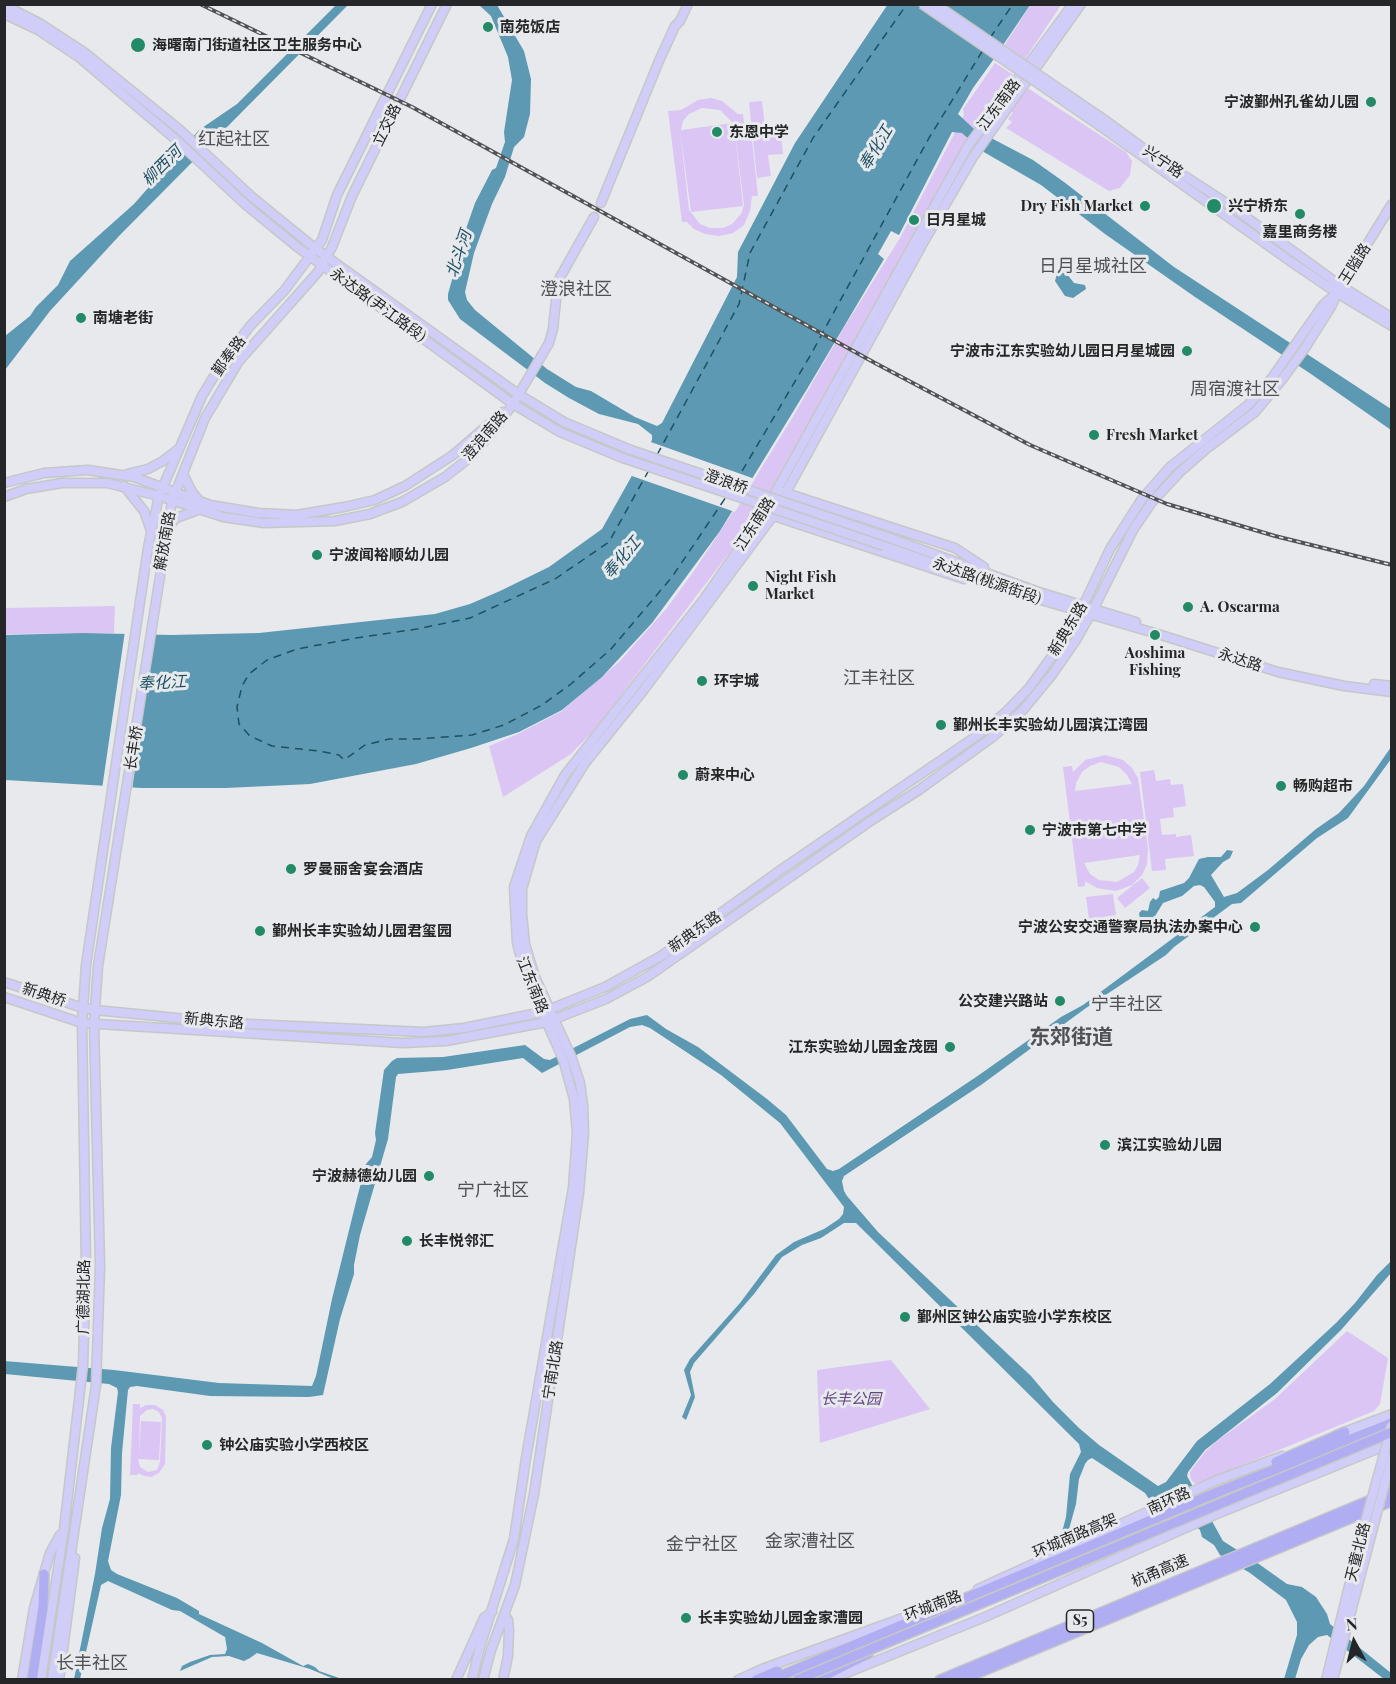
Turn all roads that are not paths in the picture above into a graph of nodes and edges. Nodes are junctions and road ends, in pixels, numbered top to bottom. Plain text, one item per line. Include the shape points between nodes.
1 (432, 4) edge
2 (447, 4) edge
3 (682, 4) edge
4 (688, 4) edge
5 (922, 4) edge
6 (935, 4) edge
7 (1073, 4) edge
8 (1081, 4) edge
9 (4, 5) edge
10 (4, 14) edge
11 (675, 26) junction
12 (1101, 122) junction
13 (989, 126) junction
14 (601, 203) dead end
15 (1392, 204) edge
16 (594, 217) dead end
17 (322, 240) joint
18 (332, 247) joint
19 (313, 253) junction
20 (324, 261) junction
21 (1339, 290) junction
22 (1392, 318) edge
23 (1392, 326) edge
24 (1288, 364) junction
25 (518, 394) junction
26 (513, 404) junction
27 (564, 422) joint
28 (560, 432) joint
29 (179, 448) junction
30 (183, 474) junction
31 (123, 475) junction
32 (4, 483) edge
33 (123, 486) junction
34 (782, 491) junction
35 (161, 492) junction
36 (174, 496) junction
37 (4, 497) edge
38 (199, 506) junction
39 (769, 514) junction
40 (168, 527) junction
41 (151, 534) junction
42 (890, 538) joint
43 (884, 546) joint
44 (994, 574) junction
45 (158, 580) joint
46 (1008, 590) junction
47 (1081, 609) junction
48 (1092, 612) junction
49 (1392, 686) edge
50 (1392, 692) edge
51 (95, 913) joint
52 (106, 916) joint
53 (4, 982) edge
54 (4, 997) edge
55 (83, 1008) junction
56 (95, 1010) junction
57 (546, 1011) junction
58 (550, 1021) junction
59 (82, 1023) junction
60 (94, 1024) junction
61 (567, 1057) junction
62 (1392, 1414) edge
63 (1392, 1424) edge
64 (1345, 1432) junction
65 (1392, 1432) edge
66 (1392, 1443) edge
67 (1392, 1456) edge
68 (1392, 1491) edge
69 (1392, 1500) edge
70 (1122, 1522) joint
71 (75, 1524) junction
72 (63, 1529) junction
73 (1256, 1552) junction
74 (1066, 1557) junction
75 (1223, 1566) junction
76 (44, 1574) junction
77 (493, 1612) junction
78 (505, 1616) junction
79 (897, 1627) junction
80 (907, 1634) junction
81 (497, 1636) junction
82 (508, 1639) junction
83 (41, 1651) junction
84 (22, 1680) edge
85 (32, 1680) edge
86 (41, 1680) edge
87 (52, 1680) edge
88 (59, 1680) edge
89 (456, 1680) edge
90 (472, 1680) edge
91 (483, 1680) edge
92 (504, 1680) edge
93 (738, 1680) edge
94 (756, 1680) edge
95 (771, 1680) edge
96 (797, 1680) edge
97 (816, 1680) edge
98 (829, 1680) edge
99 (940, 1680) edge
100 (961, 1680) edge
101 (1326, 1680) edge
102 (1333, 1680) edge

1 - 17 main road, 立交路 via 337,195
2 - 18 main road, 立交路 via 353,195
3 - 11 main road
4 - 11 main road
5 - 12 main road, bridge
6 - 12 main road, 兴宁路, bridge
7 - 13 main road, 江东南路
8 - 13 main road, 江东南路
9 - 19 main road, 永达路(尹江路段) via 84,52 180,130
10 - 19 main road, 永达路(尹江路段) via 38,30 80,58 246,204
11 - 14 main road
12 - 21 main road, 兴宁路 via 1228,204
13 - 34 main road, 江东南路
13 - 34 main road, 江东南路 via 968,146
15 - 21 main road, 王隘路
16 - 25 main road via 558,281 553,329 545,351
17 - 19 main road, 鄞奉路
18 - 20 main road, 鄞奉路
19 - 20 main road, 永达路(尹江路段)
19 - 29 main road, 鄞奉路 via 222,363
20 - 25 main road, 永达路(尹江路段)
20 - 26 main road, 永达路(尹江路段)
20 - 30 main road, 鄞奉路 via 239,361 205,418
21 - 22 main road, 兴宁路
21 - 23 main road, 兴宁路
21 - 24 main road via 1305,348
21 - 24 main road via 1296,342
24 - 47 main road, 新典东路 via 1248,405 1170,467 1142,499 1110,549
24 - 48 main road, 新典东路 via 1254,412 1181,471 1152,502 1133,530
25 - 26 main road
25 - 27 main road, 永达路(尹江路段)
26 - 28 main road, 永达路(尹江路段)
26 - 38 main road, 澄浪南路 via 453,455 375,500 297,515
26 - 38 main road, 澄浪南路 via 468,459 445,477 402,502 370,514 335,521 264,523 223,517
27 - 42 main road, 澄浪桥, bridge via 631,450
28 - 43 main road, 澄浪桥, bridge via 620,458
29 - 31 main road via 148,470
29 - 35 main road, 鄞奉路
30 - 36 main road, 鄞奉路
30 - 38 main road
31 - 32 main road via 67,470
31 - 35 main road
33 - 35 main road
33 - 37 main road via 62,483
33 - 41 main road via 144,511
34 - 39 main road, 江东南路
34 - 44 main road via 955,548
35 - 36 main road
35 - 41 main road, 鄞奉路
36 - 38 main road, 澄浪南路
36 - 40 main road, 解放南路
38 - 40 main road
39 - 46 main road via 952,576
39 - 57 main road, 江东南路 via 565,775 531,836 514,887 517,943 525,974
40 - 45 main road, 解放南路
41 - 51 main road, 长丰桥
42 - 44 main road, 永达路(桃源街段)
43 - 46 main road, 永达路(桃源街段)
44 - 47 main road, 永达路(桃源街段)
45 - 52 main road, 长丰桥
46 - 47 main road, 永达路(桃源街段)
47 - 48 main road, 永达路(桃源街段)
47 - 57 main road, 新典东路 via 1029,688 978,735 661,956 605,987
48 - 49 main road, 永达路 via 1299,673
48 - 50 main road, 永达路 via 1299,677
48 - 58 main road, 新典东路 via 1051,676 1023,710 993,736 647,977 606,999
51 - 55 main road, 广德湖北路
52 - 56 main road, 广德湖北路
53 - 55 main road, 新典桥
54 - 59 main road, 新典桥
55 - 56 main road, 新典东路
55 - 59 main road, 广德湖北路
56 - 57 main road, 新典东路 via 228,1023 424,1032
56 - 60 main road, 广德湖北路
57 - 58 main road, 江东南路
58 - 60 main road, 新典东路 via 446,1041 403,1043
58 - 61 main road, 江东南路
59 - 60 main road, 新典东路
59 - 72 main road, 广德湖北路 via 86,1254 83,1365
60 - 71 main road, 广德湖北路 via 100,1266 97,1366
61 - 77 main road, 宁南北路 via 577,1133 573,1188 514,1539
61 - 78 main road, 宁南北路 via 580,1083 583,1105 579,1193 534,1494
62 - 64 main road
63 - 74 highway, 环城南路高架 via 1218,1491
63 - 101 main road, 天童北路, bridge
64 - 70 main road, 南环路 via 1215,1481
64 - 74 highway
65 - 80 highway, 环城南路高架, bridge
66 - 98 main road, 环城南路
67 - 102 main road, 天童北路, bridge
68 - 73 highway, 杭甬高速 / S5
69 - 73 highway, 杭甬高速 / S5
70 - 93 main road, 环城南路 via 956,1599
71 - 87 main road, 广德湖北路
71 - 88 main road via 78,1538
72 - 76 main road
72 - 83 main road, 广德湖北路
73 - 75 highway, 杭甬高速 / S5
74 - 79 highway, 环城南路高架
75 - 99 highway, 杭甬高速 / S5
75 - 100 highway, 杭甬高速 / S5
76 - 83 highway
76 - 84 main road
77 - 89 main road via 484,1618
77 - 90 main road, 宁南北路
78 - 81 main road, 宁南北路
78 - 82 main road
79 - 94 highway
79 - 95 highway, 环城南路高架
80 - 96 highway, 环城南路高架, bridge
80 - 97 highway, bridge
81 - 82 main road
81 - 91 main road, 宁南北路
82 - 92 main road
83 - 85 highway
83 - 86 main road, 广德湖北路

